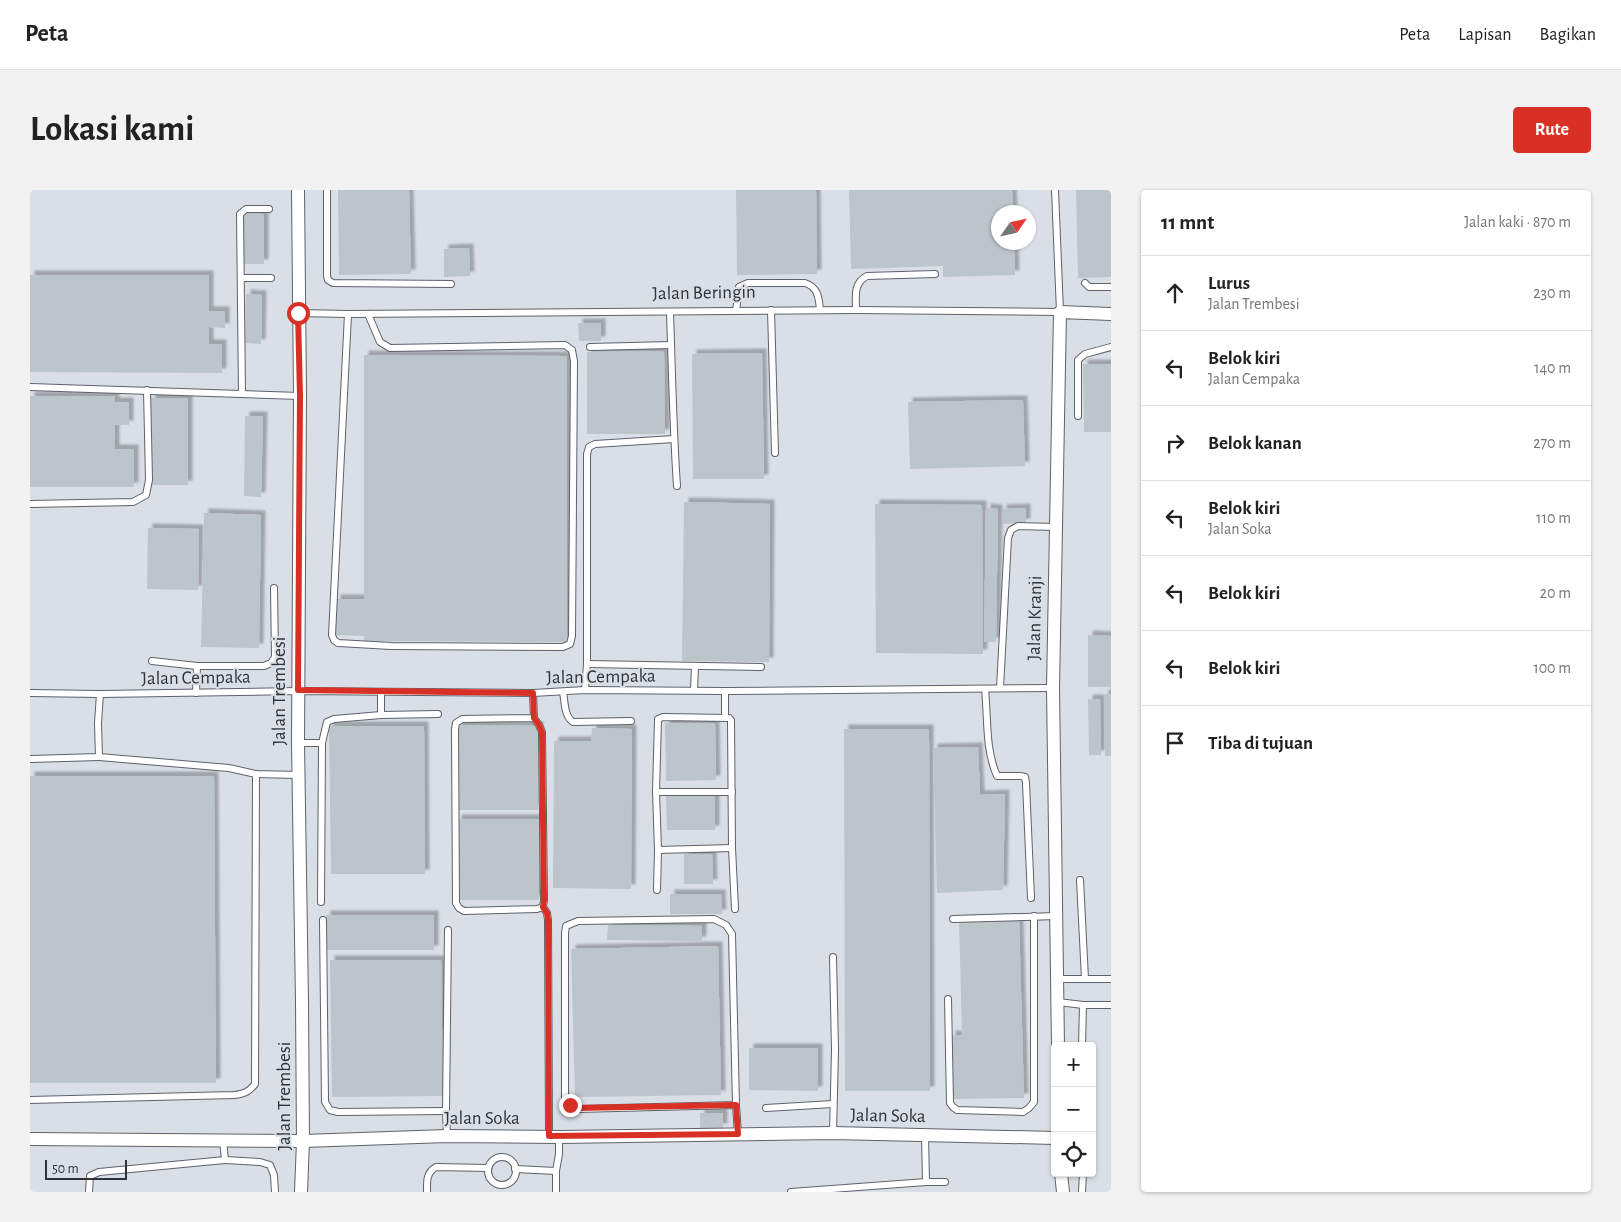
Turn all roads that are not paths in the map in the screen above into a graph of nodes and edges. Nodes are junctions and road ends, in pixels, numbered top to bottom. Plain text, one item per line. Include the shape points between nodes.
1 (298, 190) edge
2 (327, 190) edge
3 (1055, 190) edge
4 (269, 209) dead end
5 (935, 274) dead end
6 (241, 278) junction
7 (271, 278) dead end
8 (1085, 283) dead end
9 (451, 284) dead end
10 (1111, 287) edge
11 (771, 310) junction
12 (820, 310) junction
13 (856, 310) junction
14 (736, 311) junction
15 (670, 312) junction
16 (1060, 312) junction
17 (298, 313) junction
18 (348, 314) junction
19 (368, 314) junction
20 (1111, 314) edge
21 (671, 345) junction
22 (590, 347) dead end
23 (1111, 347) edge
24 (30, 387) edge
25 (146, 390) junction
26 (242, 394) junction
27 (300, 396) junction
28 (1078, 416) dead end
29 (674, 439) junction
30 (775, 453) dead end
31 (677, 486) dead end
32 (30, 504) edge
33 (1055, 527) junction
34 (274, 588) dead end
35 (152, 661) dead end
36 (587, 664) junction
37 (197, 666) junction
38 (695, 666) junction
39 (761, 667) dead end
40 (1000, 688) junction
41 (1053, 688) junction
42 (985, 689) junction
43 (298, 690) junction
44 (585, 690) junction
45 (694, 690) junction
46 (725, 691) junction
47 (381, 692) junction
48 (563, 692) junction
49 (30, 693) edge
50 (196, 693) junction
51 (533, 693) junction
52 (100, 694) junction
53 (438, 714) dead end
54 (381, 715) junction
55 (534, 718) junction
56 (725, 718) junction
57 (630, 721) dead end
58 (298, 743) junction
59 (322, 743) junction
60 (100, 757) junction
61 (30, 759) edge
62 (256, 774) junction
63 (298, 775) junction
64 (656, 792) junction
65 (732, 792) junction
66 (732, 848) junction
67 (658, 850) junction
68 (1080, 880) dead end
69 (658, 890) dead end
70 (1031, 898) dead end
71 (321, 902) dead end
72 (543, 907) junction
73 (736, 909) dead end
74 (1034, 916) junction
75 (1057, 916) junction
76 (953, 919) dead end
77 (323, 920) dead end
78 (448, 930) dead end
79 (833, 957) dead end
80 (1058, 979) junction
81 (1085, 979) junction
82 (1111, 979) edge
83 (948, 999) dead end
84 (1058, 1002) junction
85 (1083, 1005) junction
86 (1111, 1005) edge
87 (1058, 1042) edge
88 (1082, 1042) edge
89 (30, 1100) edge
90 (833, 1104) junction
91 (736, 1105) junction
92 (766, 1108) dead end
93 (446, 1111) junction
94 (833, 1133) junction
95 (738, 1134) junction
96 (925, 1135) junction
97 (447, 1136) junction
98 (554, 1137) junction
99 (1051, 1138) edge
100 (30, 1139) edge
101 (223, 1140) junction
102 (303, 1142) junction
103 (224, 1160) junction
104 (488, 1168) junction
105 (515, 1169) junction
106 (556, 1171) junction
107 (1061, 1177) edge
108 (1083, 1177) edge
109 (926, 1182) junction
110 (945, 1182) dead end
111 (89, 1192) edge
112 (275, 1192) edge
113 (301, 1192) edge
114 (427, 1192) edge
115 (556, 1192) edge
116 (791, 1192) edge
117 (1063, 1192) edge
118 (1082, 1192) edge

1 - 17 street, Jalan Trembesi
2 - 9 lane via 328,280 334,283
3 - 16 lane, Jalan Kranji
4 - 6 lane via 246,209 240,214
5 - 13 lane via 867,276 860,279
6 - 7 lane
6 - 26 lane
8 - 10 lane via 1089,287
11 - 12 lane, Jalan Beringin
11 - 14 lane, Jalan Beringin
11 - 30 lane
12 - 13 lane, Jalan Beringin
12 - 14 lane via 819,297 810,285 748,283 739,287
13 - 16 lane, Jalan Beringin
14 - 15 lane, Jalan Beringin
15 - 19 lane, Jalan Beringin
15 - 21 lane
16 - 20 street, Jalan Beringin
16 - 33 street, Jalan Kranji
17 - 18 lane, Jalan Beringin
17 - 27 street, Jalan Trembesi
18 - 19 lane, Jalan Beringin
18 - 19 lane via 334,640 338,643 392,646 563,647 570,644 572,350 565,345 390,348 380,342
21 - 22 lane
21 - 29 lane
23 - 28 lane via 1085,354 1078,360
24 - 25 lane
25 - 26 lane
25 - 32 lane via 149,480 146,495 133,502
26 - 27 lane
27 - 43 street, Jalan Trembesi
29 - 31 lane
29 - 36 lane via 589,447
33 - 40 lane via 1018,526 1011,530 1008,538
33 - 41 street, Jalan Kranji
34 - 37 lane via 275,657 271,663 264,666
35 - 37 lane
36 - 38 lane
36 - 44 lane
37 - 50 lane
38 - 39 lane
38 - 45 lane
40 - 41 lane, Jalan Cempaka
40 - 42 lane, Jalan Cempaka
41 - 75 street, Jalan Kranji
42 - 46 lane, Jalan Cempaka
42 - 70 lane via 988,740 997,776 1025,777
43 - 47 lane, Jalan Cempaka
43 - 50 lane, Jalan Cempaka
43 - 58 street, Jalan Trembesi
44 - 45 lane, Jalan Cempaka
44 - 48 lane, Jalan Cempaka
45 - 46 lane, Jalan Cempaka
46 - 56 lane
47 - 51 lane, Jalan Cempaka
47 - 54 lane
48 - 51 lane, Jalan Cempaka
48 - 57 lane via 570,721
49 - 52 lane, Jalan Cempaka
50 - 52 lane, Jalan Cempaka
51 - 55 lane
52 - 60 lane
53 - 54 lane
54 - 59 lane via 327,722
55 - 72 lane via 542,732
55 - 72 lane via 462,719 456,724 456,903 464,911
56 - 64 lane via 658,719
56 - 65 lane via 731,720
58 - 59 lane
58 - 63 street, Jalan Trembesi
59 - 71 lane
60 - 61 lane
60 - 62 lane via 229,768
62 - 63 lane
62 - 89 lane via 255,1084 250,1091 234,1096
63 - 102 street, Jalan Trembesi
64 - 65 lane
64 - 67 lane
65 - 66 lane
66 - 67 lane
66 - 73 lane
67 - 69 lane
68 - 81 lane
72 - 98 lane via 548,920
74 - 75 lane
74 - 76 lane
74 - 83 lane via 1034,1102 1029,1108 1023,1112 953,1108 950,1103
75 - 80 street, Jalan Kranji
77 - 93 lane via 324,1102 330,1110 338,1112
78 - 93 lane
79 - 90 lane
80 - 81 lane
80 - 84 street, Jalan Kranji
81 - 82 lane
84 - 85 lane
84 - 87 street, Jalan Kranji
85 - 86 lane
85 - 88 lane
90 - 92 lane
90 - 94 lane
91 - 91 lane via 577,1108 565,1100 566,926 578,921 714,919 726,925 732,934
91 - 95 lane
93 - 97 lane
94 - 95 street, Jalan Soka
94 - 96 street, Jalan Soka
95 - 98 street, Jalan Soka
96 - 99 street, Jalan Soka
96 - 109 lane
97 - 98 street, Jalan Soka
97 - 102 street, Jalan Soka
98 - 106 lane via 559,1154
100 - 101 street, Jalan Soka
101 - 102 street, Jalan Soka
101 - 103 lane
102 - 113 street, Jalan Trembesi
103 - 111 lane via 99,1172 90,1176
103 - 112 lane via 260,1162 270,1166
104 - 105 lane via 494,1159 505,1158
104 - 105 lane via 494,1182 504,1185 513,1179
104 - 114 lane via 436,1167 427,1177
105 - 106 lane
106 - 115 lane
107 - 117 street
108 - 118 lane
109 - 110 lane
109 - 116 lane

